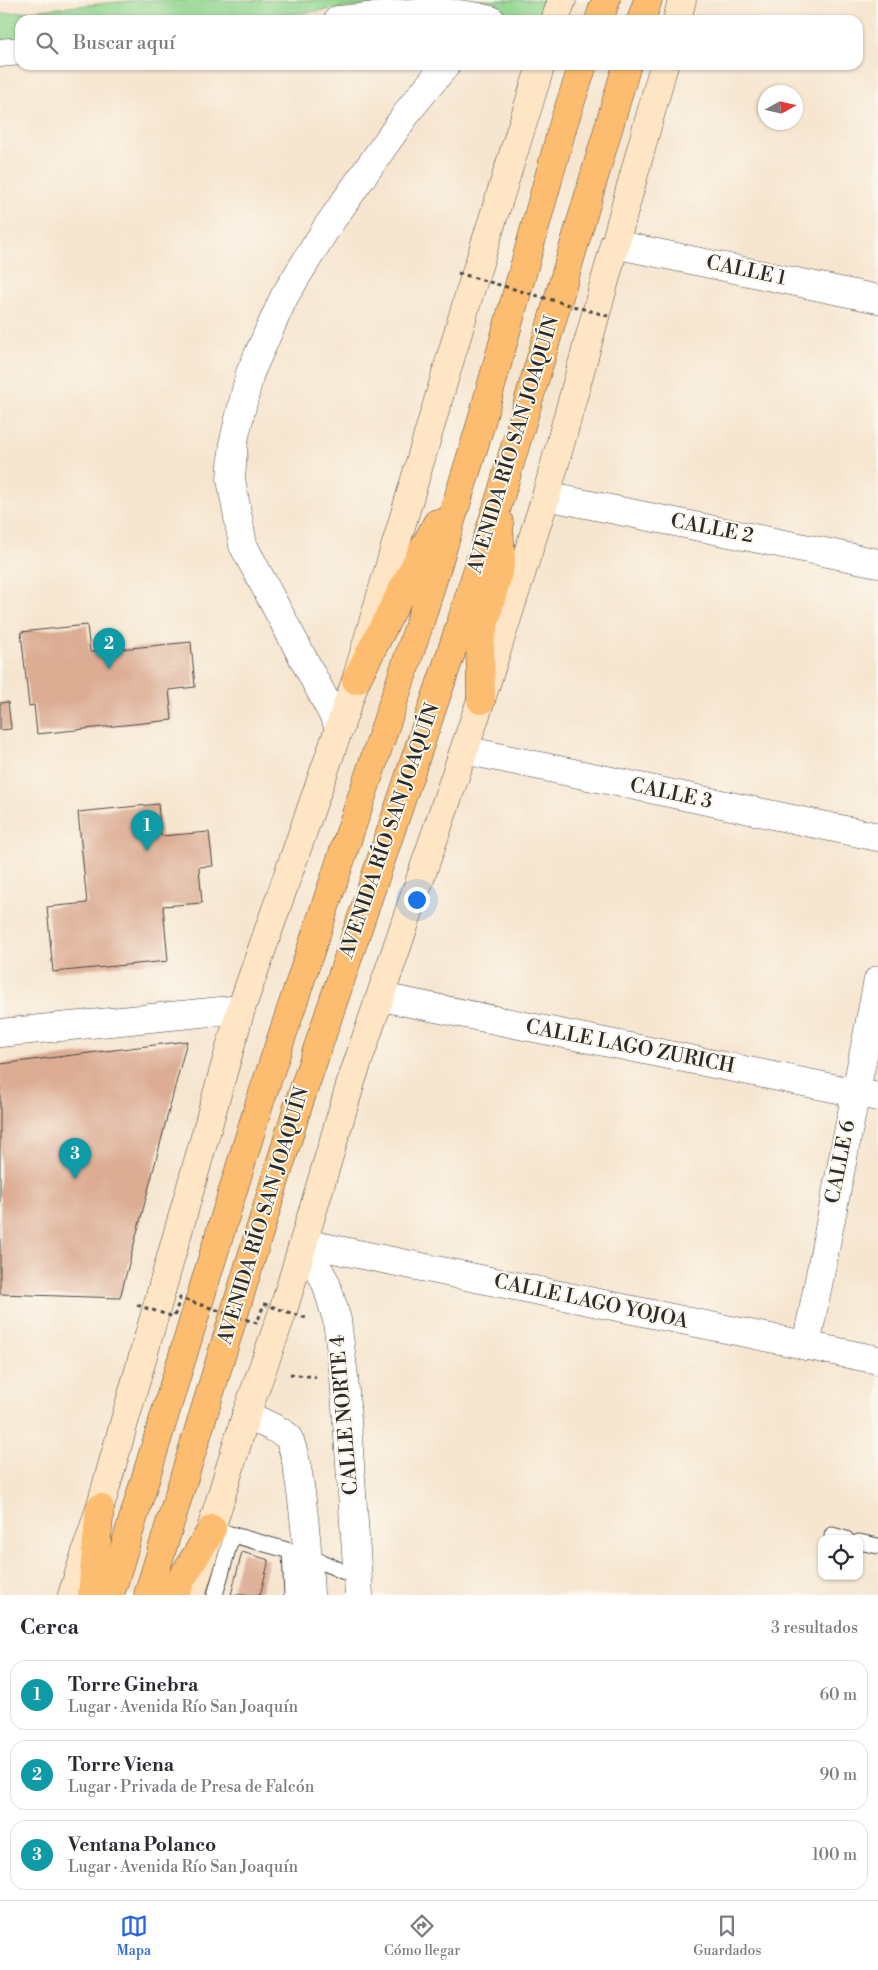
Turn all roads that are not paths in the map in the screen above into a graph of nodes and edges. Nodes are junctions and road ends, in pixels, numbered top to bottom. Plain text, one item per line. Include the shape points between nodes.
1 (332, 0) edge
2 (562, 0) edge
3 (606, 0) edge
4 (648, 0) edge
5 (682, 0) edge
6 (335, 15) edge
7 (386, 15) edge
8 (465, 15) edge
9 (557, 15) edge
10 (601, 15) edge
11 (643, 15) edge
12 (678, 15) edge
13 (15, 52) edge
14 (0, 53) edge
15 (442, 70) edge
16 (539, 70) edge
17 (581, 70) edge
18 (626, 70) edge
19 (663, 70) edge
20 (614, 244) junction
21 (878, 299) edge
22 (480, 430) junction
23 (546, 496) junction
24 (498, 501) junction
25 (878, 562) edge
26 (356, 680) junction
27 (481, 700) junction
28 (340, 728) junction
29 (464, 750) junction
30 (878, 838) edge
31 (878, 980) edge
32 (381, 997) junction
33 (241, 1008) junction
34 (0, 1033) edge
35 (866, 1095) edge
36 (304, 1243) junction
37 (806, 1346) junction
38 (878, 1360) edge
39 (249, 1407) junction
40 (100, 1508) junction
41 (222, 1532) junction
42 (863, 1543) edge
43 (878, 1546) edge
44 (299, 1554) junction
45 (359, 1587) edge
46 (72, 1595) edge
47 (92, 1595) edge
48 (110, 1595) edge
49 (148, 1595) edge
50 (174, 1595) edge
51 (191, 1595) edge
52 (214, 1595) edge
53 (292, 1595) edge
54 (310, 1595) edge

1 - 6 street
2 - 9 main road
3 - 10 highway
4 - 11 highway
5 - 12 main road
7 - 8 street via 416,12
13 - 14 street
15 - 28 street via 412,106 350,195 284,297 250,373 234,440 231,479 243,545
16 - 26 main road via 469,295
17 - 22 highway, AVENIDA RÍO SAN JOAQUÍN via 564,122
18 - 24 highway, AVENIDA RÍO SAN JOAQUÍN
19 - 20 main road, AVENIDA RÍO SAN JOAQUÍN
20 - 21 street, CALLE 1
20 - 23 main road, AVENIDA RÍO SAN JOAQUÍN
22 - 26 highway via 438,521
22 - 48 highway, AVENIDA RÍO SAN JOAQUÍN via 420,622 258,1108
23 - 25 street, CALLE 2
23 - 27 main road, AVENIDA RÍO SAN JOAQUÍN
24 - 27 highway via 501,561 480,641
24 - 49 highway, AVENIDA RÍO SAN JOAQUÍN via 458,632 296,1109
26 - 28 main road
27 - 29 main road, AVENIDA RÍO SAN JOAQUÍN
28 - 33 main road
29 - 30 street, CALLE 3
29 - 32 main road, AVENIDA RÍO SAN JOAQUÍN
31 - 35 street, CALLE 6
32 - 35 street, CALLE LAGO ZURICH
32 - 36 main road, AVENIDA RÍO SAN JOAQUÍN via 351,1082
33 - 34 street
33 - 40 main road
35 - 37 street, CALLE 6
36 - 37 street, CALLE LAGO YOJOA
36 - 39 main road, AVENIDA RÍO SAN JOAQUÍN
36 - 45 street, CALLE NORTE 4 via 331,1295 337,1320
37 - 38 street, CALLE LAGO YOJOA
39 - 41 main road, AVENIDA RÍO SAN JOAQUÍN
39 - 44 street via 287,1436 293,1449 298,1468
40 - 46 main road
40 - 47 highway
41 - 44 lane
41 - 50 highway via 182,1578
41 - 51 main road, AVENIDA RÍO SAN JOAQUÍN
41 - 52 lane
42 - 43 lane
44 - 45 lane
44 - 53 lane
44 - 54 street

